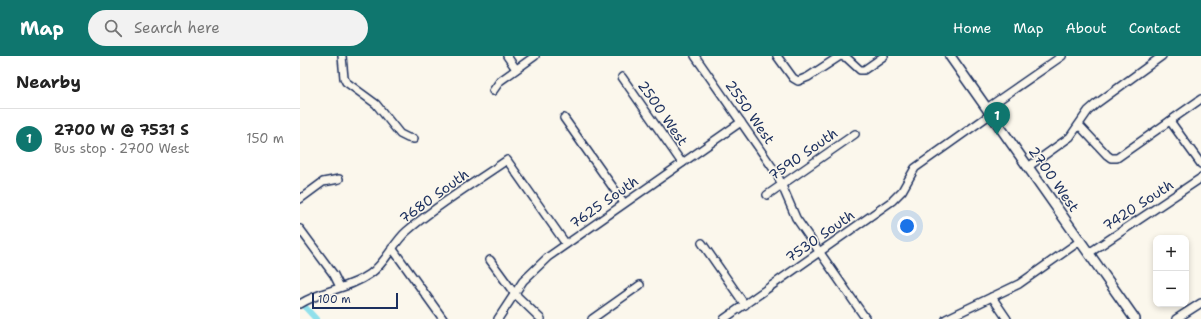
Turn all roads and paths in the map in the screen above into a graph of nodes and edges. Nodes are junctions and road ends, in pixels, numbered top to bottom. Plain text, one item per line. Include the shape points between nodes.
1 (342, 56) edge
2 (508, 56) edge
3 (535, 56) edge
4 (695, 56) edge
5 (777, 56) edge
6 (884, 56) edge
7 (950, 56) edge
8 (1062, 56) edge
9 (1162, 56) edge
10 (516, 70) junction
11 (622, 77) dead end
12 (493, 91) dead end
13 (1201, 99) edge
14 (989, 111) junction
15 (564, 118) dead end
16 (1170, 121) junction
17 (741, 122) junction
18 (1079, 125) junction
19 (854, 134) dead end
20 (414, 139) dead end
21 (682, 163) junction
22 (1201, 164) edge
23 (1028, 167) junction
24 (1201, 178) edge
25 (339, 179) dead end
26 (783, 184) junction
27 (767, 195) dead end
28 (300, 198) edge
29 (624, 203) junction
30 (300, 229) edge
31 (1080, 241) junction
32 (566, 244) junction
33 (702, 244) dead end
34 (392, 248) junction
35 (819, 252) junction
36 (1089, 253) junction
37 (490, 260) dead end
38 (640, 285) dead end
39 (340, 287) junction
40 (514, 293) junction
41 (992, 297) junction
42 (1201, 303) edge
43 (300, 304) edge
44 (745, 304) junction
45 (443, 319) edge
46 (498, 319) edge
47 (541, 319) edge
48 (592, 319) edge
49 (724, 319) edge
50 (866, 319) edge
51 (946, 319) edge
52 (1007, 319) edge
53 (1135, 319) edge
54 (1176, 319) edge

1 - 20 street via 346,82 376,104 400,134
2 - 10 street
3 - 10 street
4 - 17 street, 2550 West
5 - 6 street via 798,81 840,56 847,58 860,70 864,70
7 - 14 main road, 2700 West
8 - 14 street, 7530 South
9 - 18 street via 1096,104
10 - 12 street via 500,81
11 - 21 street, 2500 West
13 - 16 street
14 - 23 main road, 2700 West
14 - 35 street, 7530 South via 919,164 898,196
15 - 29 street
16 - 18 street via 1123,155 1114,158 1107,155
16 - 22 street
17 - 21 street, 7625 South
17 - 26 street, 2550 West
18 - 23 street via 1067,140
19 - 26 street, 7590 South
21 - 29 street, 7625 South
23 - 31 main road, 2700 West
24 - 36 street, 7420 South
25 - 28 street via 323,182
26 - 27 street, 7590 South
26 - 35 street, 2550 West via 796,218
29 - 32 street, 7625 South
30 - 39 street
31 - 36 main road, 2700 West
31 - 41 street via 1028,278
32 - 34 street, 7680 South via 507,160 415,224
32 - 40 street, 7625 South via 535,268
33 - 44 street
34 - 39 street, 7680 South via 370,274
34 - 45 street
35 - 44 street, 7530 South
35 - 50 street, 2550 West
36 - 53 main road, 2700 West
37 - 40 street
38 - 48 street
39 - 43 street, 7680 South
40 - 46 street, 7625 South
40 - 47 street
41 - 51 street
41 - 52 street
42 - 54 street
44 - 49 street, 7530 South

